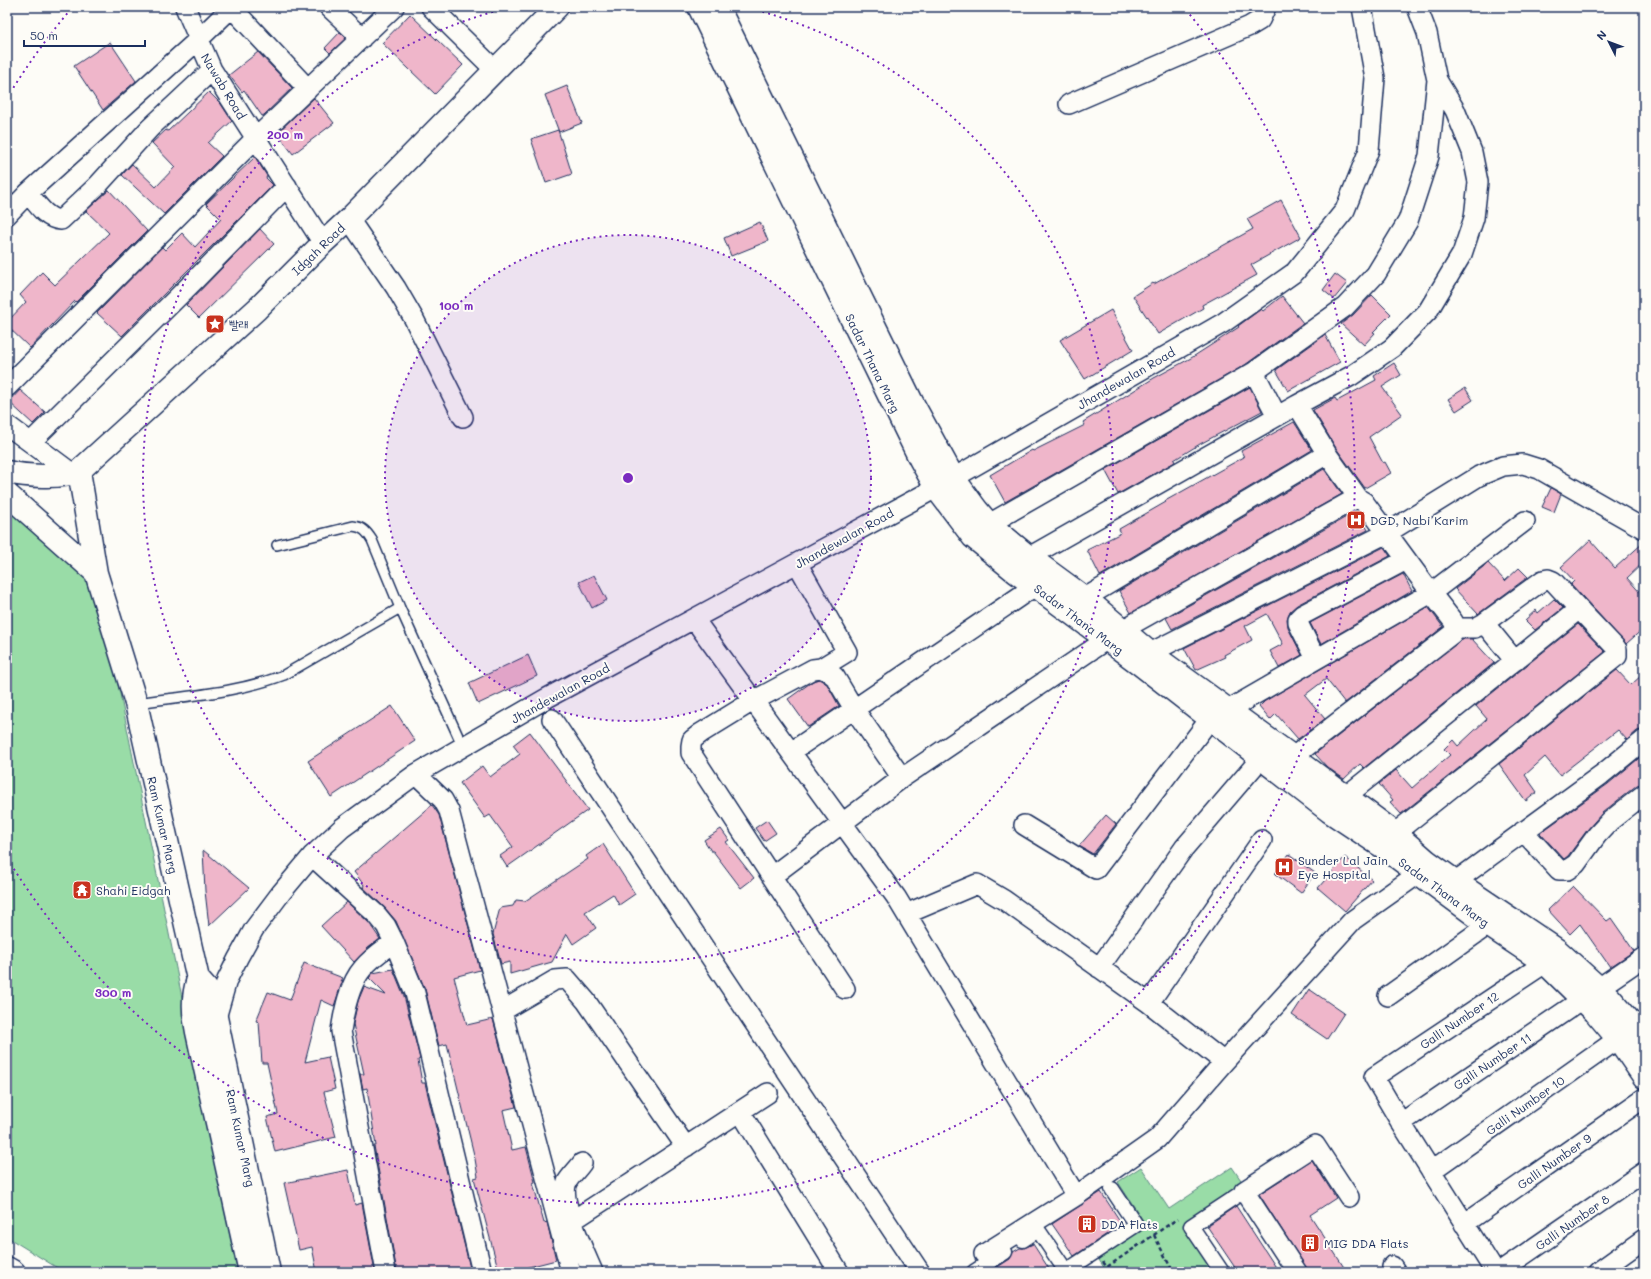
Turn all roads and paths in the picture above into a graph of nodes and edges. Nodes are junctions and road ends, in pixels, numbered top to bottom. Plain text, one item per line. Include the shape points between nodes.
1 (185, 7) edge
2 (231, 7) edge
3 (329, 7) edge
4 (394, 7) edge
5 (431, 7) edge
6 (557, 7) edge
7 (699, 7) edge
8 (718, 7) edge
9 (1266, 7) edge
10 (1362, 7) edge
11 (1417, 7) edge
12 (362, 38) junction
13 (198, 40) junction
14 (212, 70) junction
15 (495, 70) junction
16 (1438, 80) junction
17 (308, 89) junction
18 (1069, 104) dead end
19 (256, 138) junction
20 (287, 186) junction
21 (28, 193) junction
22 (7, 215) edge
23 (349, 219) junction
24 (323, 243) junction
25 (1254, 372) junction
26 (7, 387) edge
27 (1297, 405) junction
28 (1277, 416) junction
29 (463, 417) dead end
30 (7, 425) edge
31 (31, 442) junction
32 (1327, 454) junction
33 (73, 473) junction
34 (11, 476) edge
35 (944, 482) junction
36 (7, 494) edge
37 (1359, 499) junction
38 (1525, 521) dead end
39 (989, 524) junction
40 (1644, 529) edge
41 (1387, 533) junction
42 (277, 545) dead end
43 (1029, 557) junction
44 (1406, 560) junction
45 (797, 563) junction
46 (96, 573) junction
47 (1035, 586) junction
48 (1431, 593) junction
49 (1085, 598) junction
50 (400, 608) junction
51 (1580, 609) junction
52 (694, 619) junction
53 (1484, 623) junction
54 (1456, 628) junction
55 (1114, 635) junction
56 (1150, 653) junction
57 (1316, 659) junction
58 (1515, 661) junction
59 (821, 668) junction
60 (753, 701) junction
61 (136, 703) junction
62 (854, 709) junction
63 (1219, 714) junction
64 (552, 718) dead end
65 (1644, 740) edge
66 (463, 747) junction
67 (791, 752) junction
68 (1293, 757) junction
69 (1261, 758) junction
70 (416, 774) junction
71 (902, 778) junction
72 (1644, 794) edge
73 (1345, 797) junction
74 (842, 823) junction
75 (1024, 825) dead end
76 (1523, 831) junction
77 (1395, 833) junction
78 (1262, 840) dead end
79 (312, 856) junction
80 (1418, 874) junction
81 (772, 876) junction
82 (1448, 886) junction
83 (906, 914) junction
84 (1488, 925) junction
85 (394, 942) junction
86 (1644, 956) edge
87 (1545, 963) junction
88 (1099, 968) junction
89 (198, 980) junction
90 (846, 988) dead end
91 (1592, 993) junction
92 (1388, 996) dead end
93 (1149, 1003) junction
94 (502, 1011) junction
95 (216, 1018) junction
96 (1635, 1032) edge
97 (1224, 1062) junction
98 (1644, 1078) edge
99 (768, 1093) dead end
100 (1644, 1098) edge
101 (740, 1111) junction
102 (1401, 1123) junction
103 (686, 1147) junction
104 (582, 1162) dead end
105 (1431, 1171) junction
106 (1644, 1172) edge
107 (1112, 1189) dead end
108 (1244, 1191) junction
109 (1076, 1196) junction
110 (1349, 1197) dead end
111 (1179, 1218) dead end
112 (572, 1221) junction
113 (1464, 1224) junction
114 (1154, 1235) junction
115 (1644, 1239) edge
116 (984, 1254) dead end
117 (1099, 1256) dead end
118 (7, 1268) edge
119 (1065, 1271) edge
120 (14, 1272) edge
121 (250, 1272) edge
122 (269, 1272) edge
123 (386, 1272) edge
124 (482, 1272) edge
125 (571, 1272) edge
126 (593, 1272) edge
127 (839, 1272) edge
128 (920, 1272) edge
129 (974, 1272) edge
130 (1173, 1272) edge
131 (1222, 1272) edge
132 (1297, 1272) edge
133 (1495, 1272) edge
134 (1499, 1272) edge
135 (1598, 1272) edge

1 - 13 street, Nawab Road
2 - 13 street
2 - 17 street
3 - 12 street
4 - 12 street
5 - 15 street
6 - 15 street, Idgah Road
7 - 35 street, Sadar Thana Marg via 903,424
8 - 35 street, Sadar Thana Marg via 912,402
9 - 18 street via 1260,20 1250,26
10 - 35 street, Jhandewalan Road via 1375,78 1370,150 1345,210 1295,272 1223,323
11 - 16 street via 1427,33
12 - 17 street
13 - 14 street, Nawab Road
13 - 21 street
14 - 19 street, Nawab Road
14 - 21 street via 150,128 98,185 61,220 54,220 46,214
15 - 23 street, Idgah Road
16 - 25 street via 1430,156 1408,221 1376,274 1345,307
16 - 27 street via 1455,110 1472,152 1478,182 1474,218 1462,254 1428,311 1392,348 1351,376
17 - 19 street
19 - 20 street, Nawab Road
19 - 26 street
20 - 24 street, Nawab Road
20 - 31 street
21 - 22 street
23 - 24 street, Idgah Road
23 - 29 street via 414,319
24 - 33 street, Idgah Road via 256,309
25 - 28 street
25 - 39 street
27 - 28 street
27 - 32 street
28 - 43 street
30 - 31 street
31 - 33 street
32 - 37 street
32 - 49 street
33 - 34 street
33 - 46 street, Ram Kumar Marg
35 - 39 street, Sadar Thana Marg via 977,510
35 - 45 street, Jhandewalan Road
35 - 47 street, Sadar Thana Marg via 973,537
36 - 46 street
37 - 41 street
37 - 55 street via 1353,500
38 - 48 street
39 - 43 street, Sadar Thana Marg
40 - 41 street via 1539,469 1523,464 1504,466 1479,476
41 - 44 street
41 - 56 street
42 - 50 lane via 353,526 361,527 372,540
43 - 49 street, Sadar Thana Marg
44 - 48 street
44 - 57 street via 1298,619
45 - 52 street, Jhandewalan Road
45 - 59 street via 847,652
46 - 61 street, Ram Kumar Marg
47 - 55 street, Sadar Thana Marg
47 - 62 street
48 - 54 street
48 - 57 street
49 - 55 street, Sadar Thana Marg
50 - 61 lane via 284,675 267,682 240,689
50 - 66 lane
51 - 53 street via 1548,579 1543,580
51 - 58 street
51 - 77 street via 1617,649 1617,656
52 - 60 street
52 - 66 street, Jhandewalan Road
53 - 54 street via 1476,628
53 - 58 street
54 - 68 street via 1452,634
55 - 56 street, Sadar Thana Marg
55 - 63 street, Sadar Thana Marg
55 - 71 street
56 - 63 street, Sadar Thana Marg
57 - 63 street
58 - 73 street
59 - 60 street via 813,669
59 - 62 street via 835,677
60 - 67 street
60 - 81 street via 692,740 691,753
61 - 89 street, Ram Kumar Marg
62 - 67 street
62 - 71 street
63 - 68 street, Sadar Thana Marg
63 - 69 street, Sadar Thana Marg
63 - 75 street via 1096,869
64 - 128 street
65 - 76 street via 1601,775
66 - 70 street, Jhandewalan Road
67 - 74 street
68 - 73 street, Sadar Thana Marg
69 - 80 street, Sadar Thana Marg via 1329,811
69 - 88 street via 1184,848
70 - 79 street, Jhandewalan Road via 342,828
70 - 94 street via 443,800 449,810
71 - 74 street
72 - 76 street via 1610,821 1576,864 1567,870 1559,870
73 - 77 street, Sadar Thana Marg
74 - 81 street
74 - 83 street
76 - 82 street
77 - 82 street, Sadar Thana Marg via 1427,861
78 - 93 street
79 - 85 street via 373,911 386,926
79 - 95 street, Jhandewalan Road via 254,929 227,980
80 - 82 street, Sadar Thana Marg
80 - 97 street via 1353,920
81 - 90 street
82 - 84 street, Sadar Thana Marg
82 - 91 street, Sadar Thana Marg via 1544,941
83 - 88 street via 977,884 1004,900
83 - 109 street
84 - 87 street, Sadar Thana Marg
84 - 92 street
85 - 123 street via 362,969 343,1013 341,1031
85 - 124 street via 415,993
86 - 91 street, Galli Number 11
87 - 91 street, Sadar Thana Marg
87 - 102 street, Galli Number 12 via 1374,1077
88 - 93 street
89 - 95 street, Ram Kumar Marg via 212,998
89 - 121 street via 194,990 193,1008 196,1032
91 - 96 street, Sadar Thana Marg
91 - 102 street, Galli Number 11
93 - 97 street
94 - 103 street via 555,980 567,979 586,1001
94 - 125 street
95 - 122 street, Ram Kumar Marg
96 - 98 street, Sadar Thana Marg
96 - 105 street, Galli Number 10
97 - 109 street via 1157,1139
99 - 101 street
100 - 113 street, Galli Number 9
101 - 103 street
101 - 127 street
102 - 105 street
103 - 112 street
104 - 112 street via 567,1182 565,1198
105 - 113 street
106 - 134 street, Galli Number 8
107 - 119 street via 1136,1225
108 - 110 street via 1315,1144
108 - 131 street via 1191,1226
108 - 132 street
109 - 116 street
111 - 114 path
112 - 126 street
113 - 133 street
114 - 117 path via 1107,1267
114 - 130 path
115 - 135 street
118 - 120 street
119 - 129 street via 1038,1230

